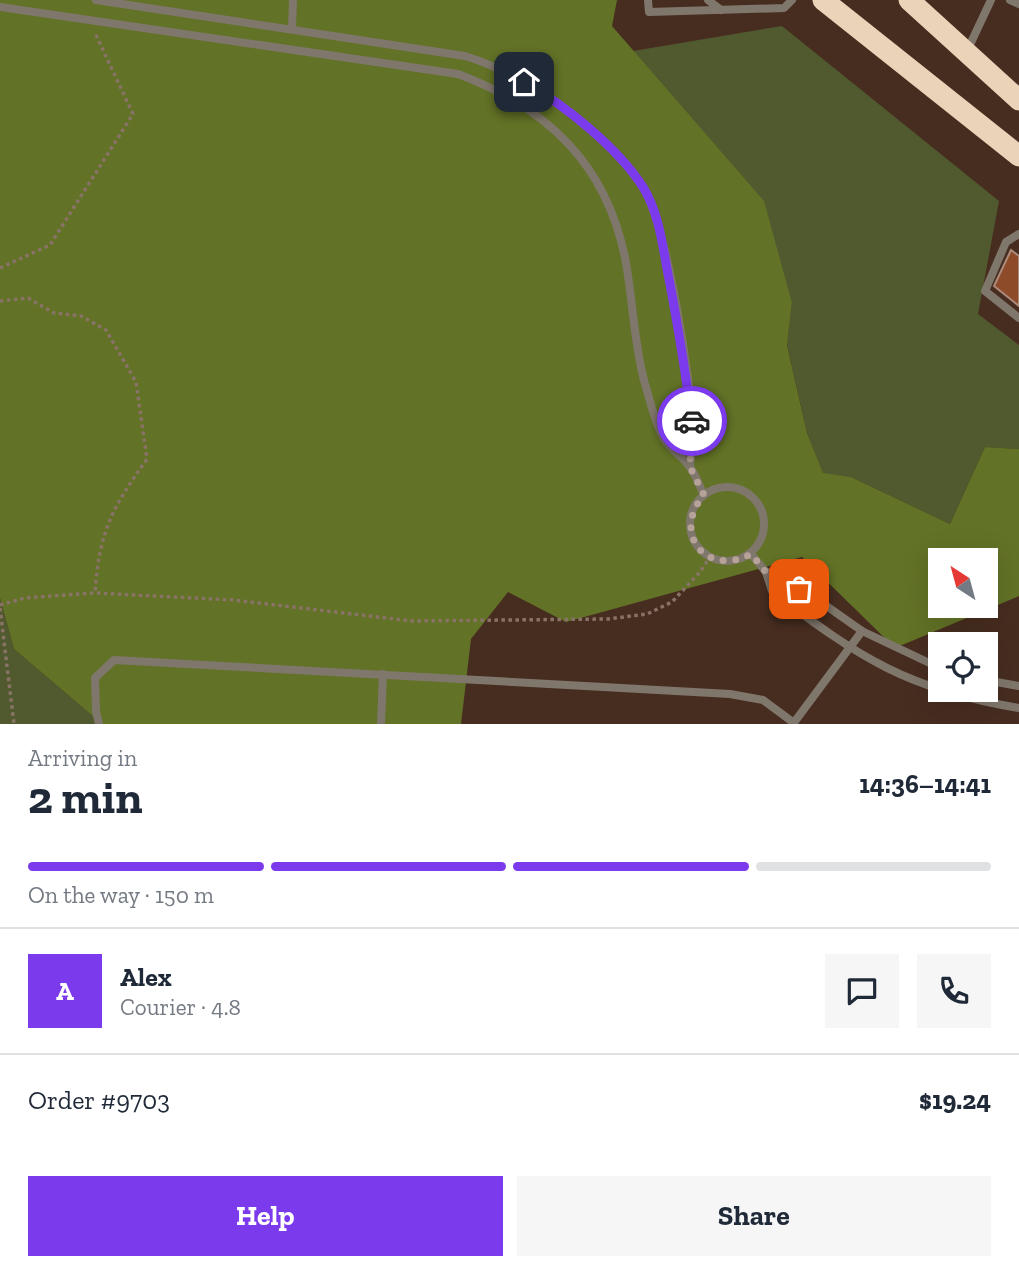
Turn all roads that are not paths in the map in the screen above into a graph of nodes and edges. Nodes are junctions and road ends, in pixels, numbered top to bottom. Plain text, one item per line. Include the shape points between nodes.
1 (96, 0) edge
2 (293, 0) edge
3 (648, 0) edge
4 (708, 0) edge
5 (756, 0) edge
6 (792, 0) edge
7 (823, 0) edge
8 (909, 0) edge
9 (991, 0) edge
10 (1010, 0) edge
11 (1019, 4) edge
12 (0, 7) edge
13 (767, 9) junction
14 (721, 10) junction
15 (292, 29) junction
16 (967, 51) junction
17 (1019, 100) edge
18 (1019, 156) edge
19 (1019, 234) edge
20 (1019, 318) edge
21 (690, 467) junction
22 (704, 495) junction
23 (751, 554) junction
24 (766, 572) junction
25 (862, 631) junction
26 (851, 648) junction
27 (928, 662) edge
28 (383, 674) junction
29 (998, 682) edge
30 (1019, 686) edge
31 (1019, 708) edge
32 (794, 723) edge
33 (100, 724) edge
34 (381, 724) edge

1 - 15 lane
2 - 15 lane
3 - 14 lane via 649,12
4 - 14 lane
5 - 13 lane
6 - 13 lane via 784,8
7 - 18 highway
8 - 16 highway
9 - 16 lane
10 - 11 lane
12 - 21 lane via 458,74 528,108 570,143 603,190 621,239 644,382 664,439
13 - 14 lane
15 - 21 lane via 485,62 537,89 620,158 643,187 660,232 691,417
16 - 17 highway
19 - 20 lane via 1006,242 985,291
21 - 22 lane
22 - 23 lane via 692,512 690,525 698,548 726,562
22 - 23 lane via 715,488 734,487 747,491 760,505 765,525
23 - 24 lane
24 - 25 lane via 784,576
24 - 26 lane via 772,591
25 - 26 lane
25 - 27 lane
26 - 31 lane via 913,682
26 - 32 lane
28 - 32 lane via 730,694 763,700
28 - 33 lane via 114,660 95,678
28 - 34 lane
29 - 30 lane

